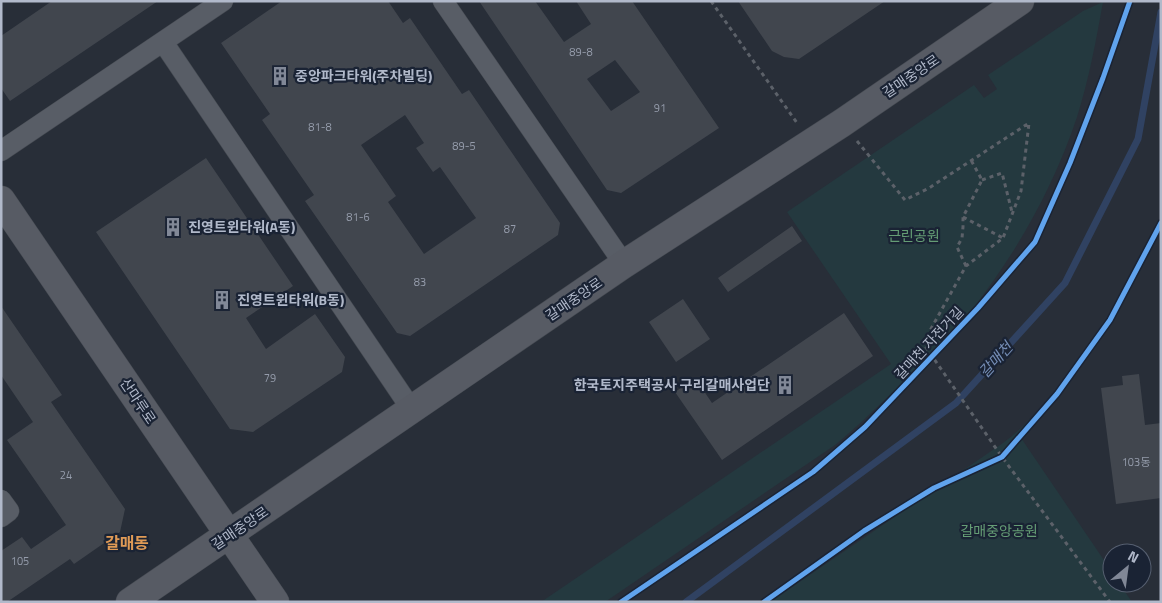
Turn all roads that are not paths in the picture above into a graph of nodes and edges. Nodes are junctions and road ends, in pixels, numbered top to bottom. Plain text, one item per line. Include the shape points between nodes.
1 (223, 1) edge
2 (443, 1) edge
3 (1020, 1) edge
4 (163, 42) junction
5 (1, 150) edge
6 (1, 200) edge
7 (624, 264) junction
8 (412, 410) junction
9 (229, 535) junction
10 (130, 602) edge
11 (275, 602) edge

1 - 4 street
2 - 7 street
3 - 7 street, 갈매중앙로 via 842,123
4 - 5 street
4 - 8 street
6 - 9 street, 산마루로
7 - 8 street, 갈매중앙로
8 - 9 street, 갈매중앙로
9 - 10 street, 갈매중앙로
9 - 11 street, 산마루로

